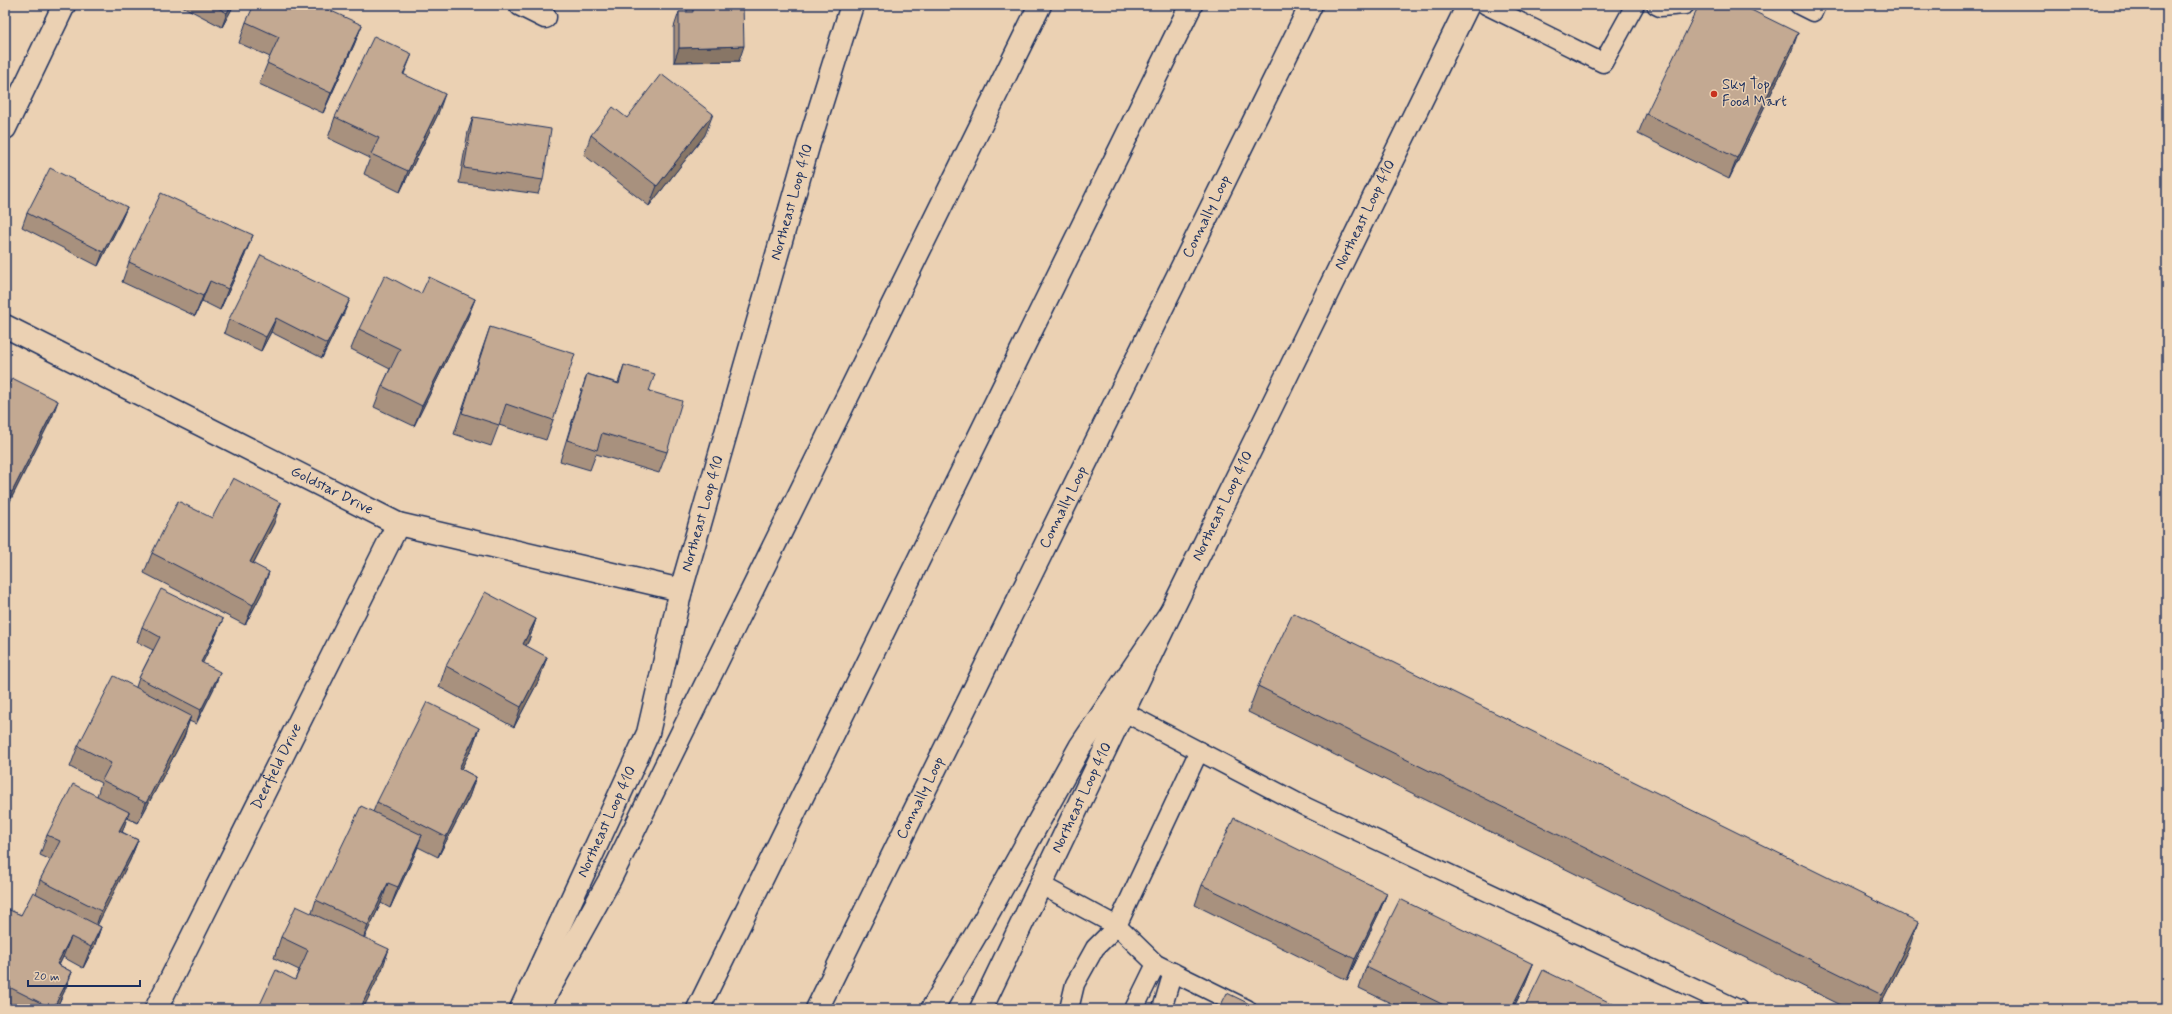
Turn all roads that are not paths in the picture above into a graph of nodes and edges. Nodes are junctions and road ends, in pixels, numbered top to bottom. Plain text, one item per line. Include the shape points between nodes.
1 (64, 5) edge
2 (521, 5) edge
3 (852, 5) edge
4 (1040, 5) edge
5 (1191, 5) edge
6 (1311, 5) edge
7 (1468, 5) edge
8 (1486, 5) edge
9 (1635, 5) edge
10 (1656, 5) edge
11 (1685, 5) edge
12 (1799, 5) edge
13 (1816, 5) edge
14 (546, 17) dead end
15 (5, 128) edge
16 (5, 326) edge
17 (398, 524) junction
18 (681, 590) junction
19 (1171, 612) junction
20 (1124, 712) junction
21 (1199, 751) junction
22 (1041, 885) junction
23 (1117, 926) junction
24 (1156, 964) junction
25 (1173, 972) junction
26 (156, 1009) edge
27 (521, 1009) edge
28 (538, 1009) edge
29 (698, 1009) edge
30 (816, 1009) edge
31 (932, 1009) edge
32 (981, 1009) edge
33 (1069, 1009) edge
34 (1134, 1009) edge
35 (1162, 1009) edge
36 (1247, 1009) edge
37 (1738, 1009) edge

1 - 15 main road
2 - 14 main road
3 - 18 main road, Northeast Loop 410 via 809,143
4 - 28 main road via 609,881
5 - 29 main road
6 - 30 main road, Connally Loop
7 - 19 main road, Northeast Loop 410
8 - 9 lane via 1603,63
10 - 11 lane
12 - 13 lane via 1813,12
16 - 17 main road, Goldstar Drive
17 - 18 main road, Goldstar Drive
17 - 26 main road, Deerfield Drive
18 - 27 main road, Northeast Loop 410 via 648,734
19 - 20 main road, Northeast Loop 410
19 - 31 main road via 1080,747
20 - 21 lane
20 - 22 main road, Northeast Loop 410
21 - 23 lane
21 - 37 lane via 1306,807
22 - 23 lane
22 - 32 main road, Northeast Loop 410
23 - 24 lane
23 - 33 lane via 1095,948 1075,984
24 - 25 lane
24 - 34 lane
25 - 35 lane
25 - 36 lane

